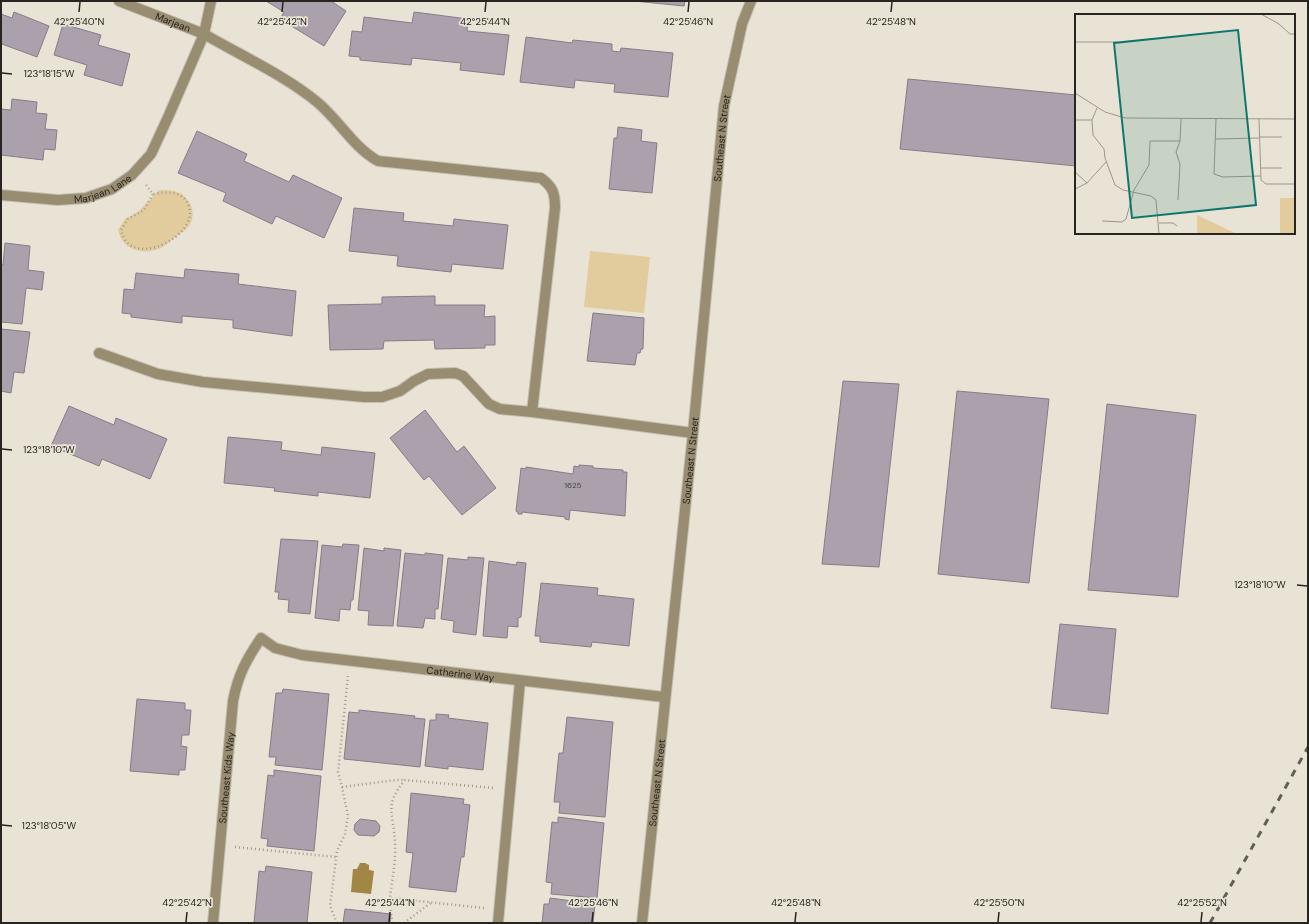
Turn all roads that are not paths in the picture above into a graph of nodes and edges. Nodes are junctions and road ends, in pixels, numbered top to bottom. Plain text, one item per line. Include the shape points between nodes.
1 (119, 1) edge
2 (211, 1) edge
3 (750, 1) edge
4 (204, 34) junction
5 (1, 195) edge
6 (99, 353) dead end
7 (532, 412) junction
8 (693, 432) junction
9 (261, 638) joint
10 (520, 681) junction
11 (664, 697) junction
12 (213, 923) edge
13 (498, 923) edge
14 (642, 923) edge

1 - 4 street, Marjean
2 - 4 street, Marjean Lane
3 - 8 street, Southeast N Street via 742,24 724,106
4 - 5 street, Marjean Lane via 151,154 135,172 112,189 86,198 58,200
4 - 7 street, Marjean via 318,102 365,154 378,161 541,178 551,186 555,193 555,208
6 - 7 street via 158,374 203,382 364,397 382,397 400,391 414,380 428,374 455,373 463,376 490,404 500,409
7 - 8 street
8 - 11 street, Southeast N Street
9 - 10 street, Catherine Way via 275,648 302,655
9 - 12 street, Southeast Kids Way via 245,661 232,701
10 - 11 street, Catherine Way
10 - 13 street
11 - 14 street, Southeast N Street

